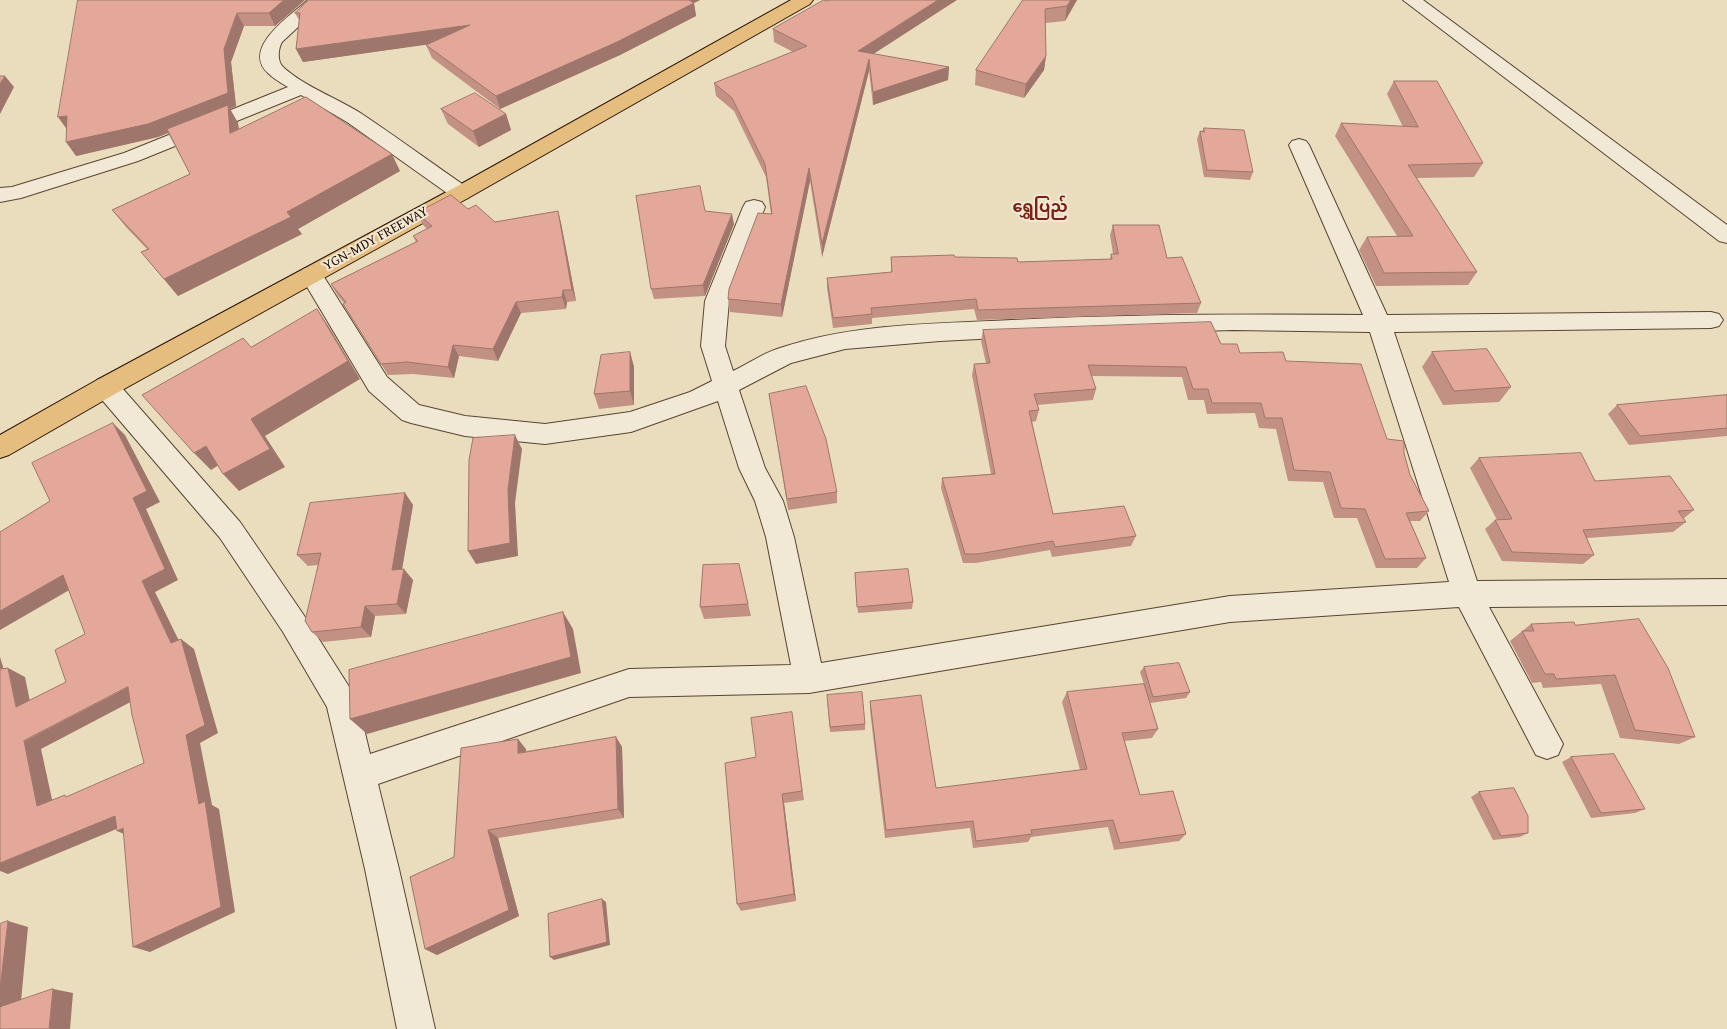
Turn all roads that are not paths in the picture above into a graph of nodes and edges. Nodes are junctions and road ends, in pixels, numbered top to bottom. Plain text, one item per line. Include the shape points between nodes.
1 (318, 0) edge
2 (804, 0) edge
3 (1412, 0) edge
4 (302, 88) junction
5 (1299, 145) dead end
6 (461, 193) junction
7 (0, 195) edge
8 (754, 207) dead end
9 (1727, 236) edge
10 (311, 275) junction
11 (1712, 320) dead end
12 (1380, 324) junction
13 (726, 386) junction
14 (106, 387) junction
15 (0, 448) edge
16 (1727, 592) edge
17 (1467, 594) junction
18 (809, 679) junction
19 (1547, 744) dead end
20 (359, 774) junction
21 (416, 1029) edge

1 - 4 street via 270,47 274,69
2 - 6 main road, YGN-MDY FREEWAY
3 - 9 street
4 - 6 street via 354,118
4 - 7 street via 131,157
5 - 12 street
6 - 10 main road, YGN-MDY FREEWAY
8 - 13 street via 717,301 713,346
10 - 13 street via 378,384 411,413 466,426 545,434 631,422 699,399
10 - 14 main road, YGN-MDY FREEWAY
11 - 12 street
12 - 13 street via 1233,322 1056,326 845,340 784,356
12 - 17 street
13 - 18 street via 752,468 769,501 780,537
14 - 15 main road, YGN-MDY FREEWAY
14 - 20 street via 230,530 293,623 342,703
16 - 17 street
17 - 18 street via 1230,609
17 - 19 street
18 - 20 street via 629,683
20 - 21 street

